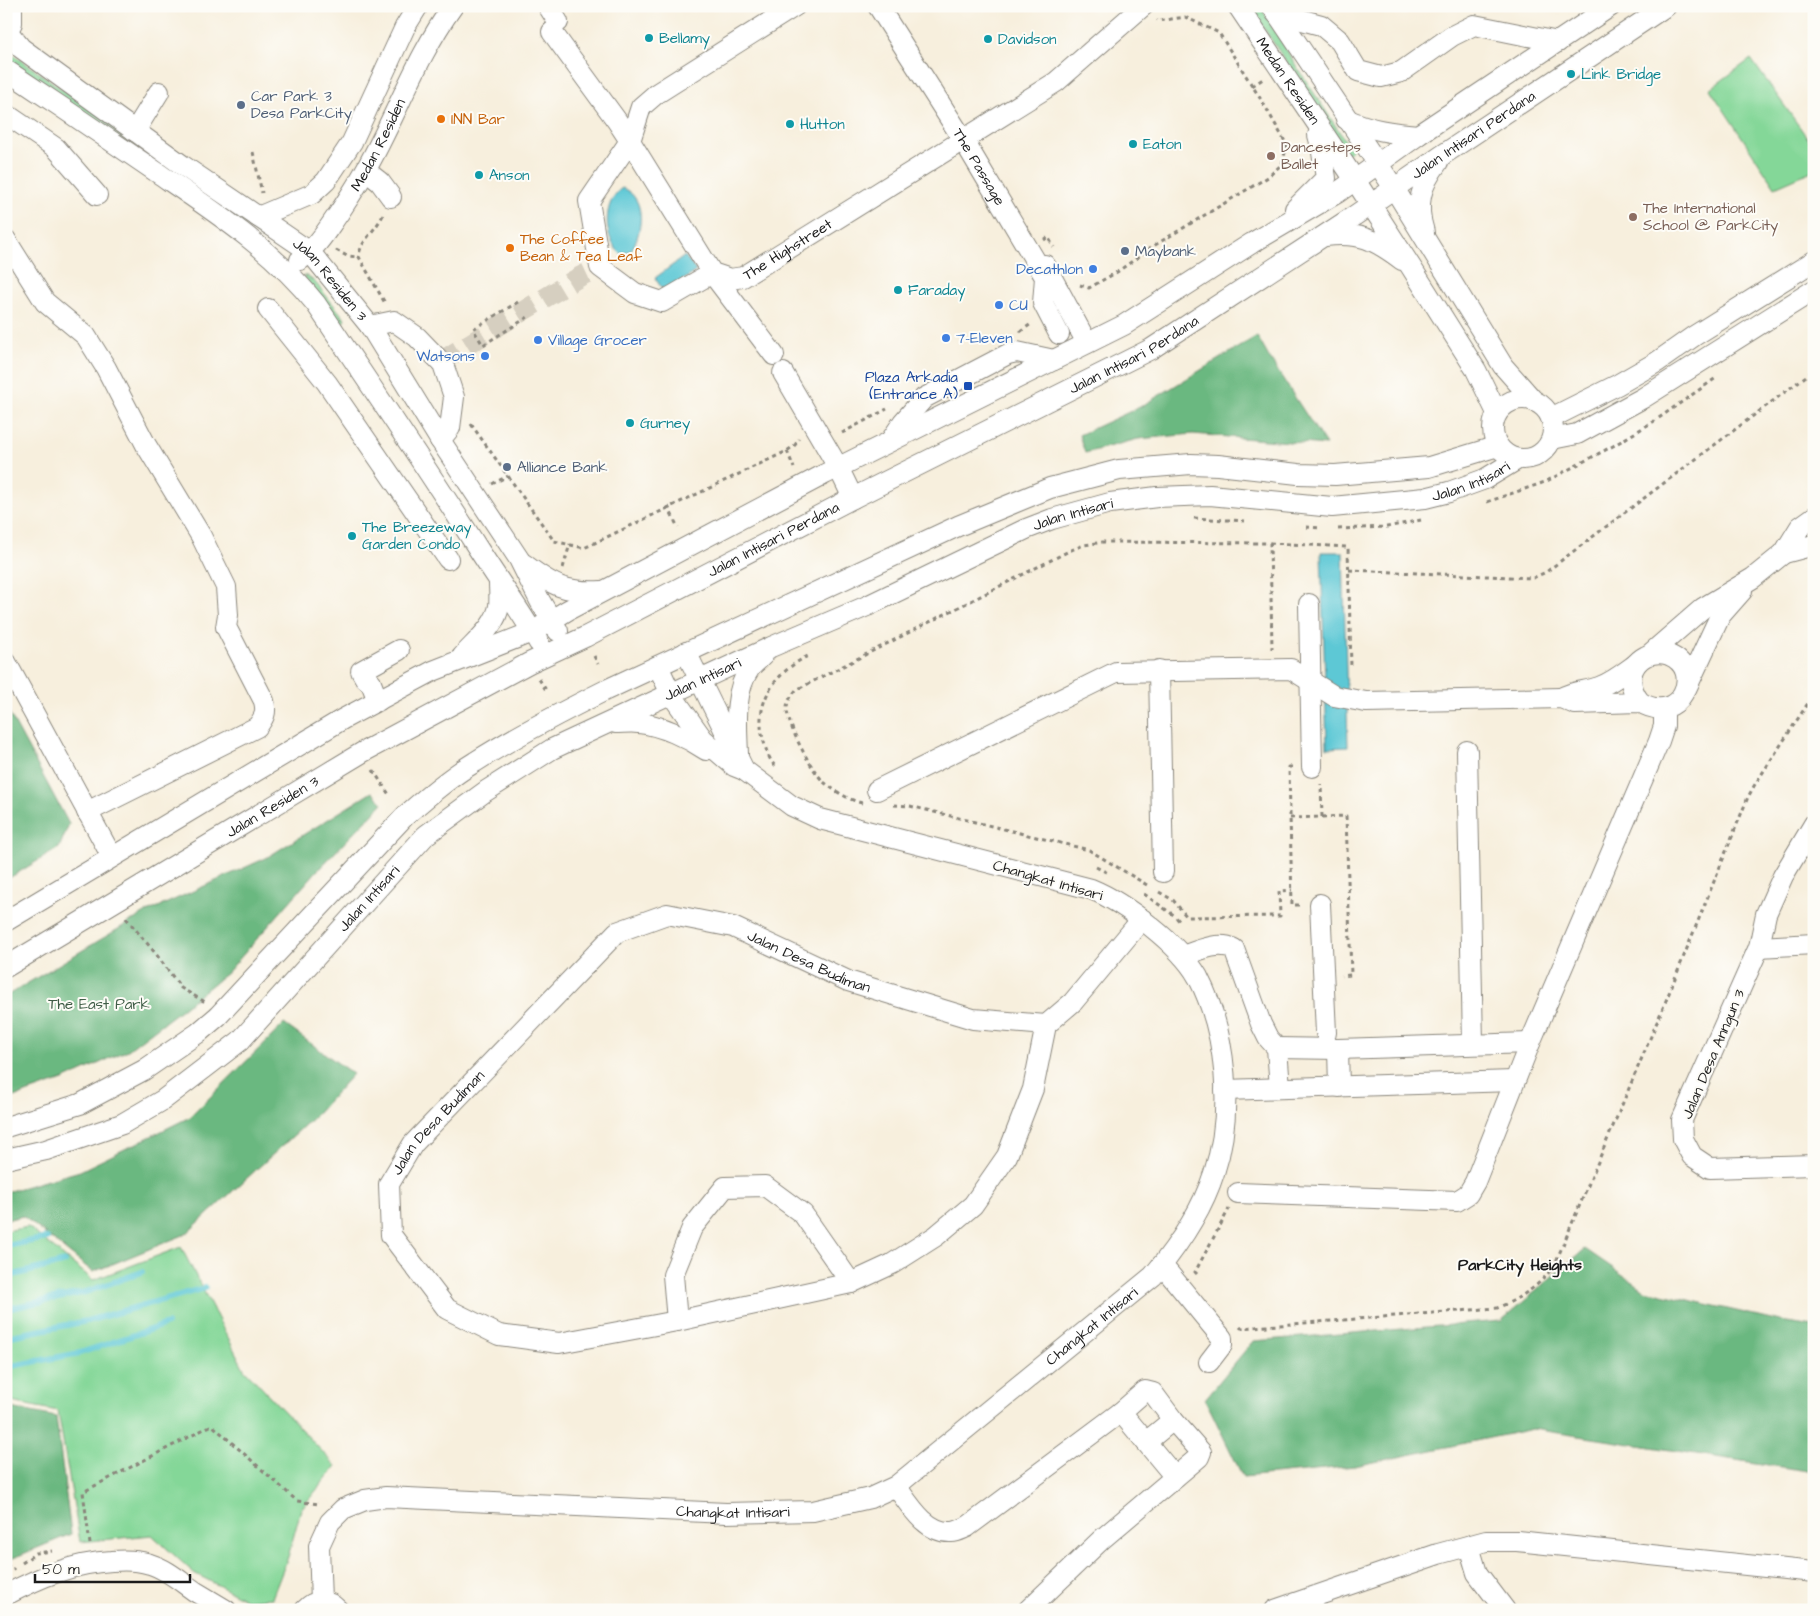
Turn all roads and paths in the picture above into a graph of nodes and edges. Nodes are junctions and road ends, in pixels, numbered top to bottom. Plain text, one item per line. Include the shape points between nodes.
1 (12, 6) edge
2 (418, 6) edge
3 (453, 6) edge
4 (795, 6) edge
5 (878, 6) edge
6 (1238, 6) edge
7 (1611, 6) edge
8 (1666, 6) edge
9 (1274, 9) edge
10 (1147, 10) edge
11 (553, 20) edge
12 (7, 33) edge
13 (1558, 42) junction
14 (6, 70) edge
15 (1263, 79) dead end
16 (1252, 86) junction
17 (159, 92) dead end
18 (1306, 108) junction
19 (6, 114) edge
20 (1346, 119) junction
21 (134, 131) junction
22 (1418, 135) junction
23 (630, 140) junction
24 (964, 141) junction
25 (253, 152) dead end
26 (1444, 154) junction
27 (1282, 164) junction
28 (1377, 164) junction
29 (1305, 170) dead end
30 (366, 171) junction
31 (1355, 180) junction
32 (1394, 188) junction
33 (97, 195) dead end
34 (391, 197) joint
35 (1371, 204) junction
36 (261, 209) junction
37 (1322, 236) junction
38 (6, 240) edge
39 (1428, 242) junction
40 (1252, 243) junction
41 (310, 252) junction
42 (1042, 253) junction
43 (347, 256) dead end
44 (359, 257) junction
45 (1814, 260) edge
46 (1412, 267) junction
47 (286, 269) junction
48 (712, 273) junction
49 (1078, 284) dead end
50 (1814, 290) edge
51 (518, 302) dead end
52 (391, 306) dead end
53 (268, 308) dead end
54 (1048, 312) junction
55 (528, 317) dead end
56 (370, 326) junction
57 (1018, 333) dead end
58 (1059, 334) dead end
59 (1088, 343) junction
60 (774, 355) dead end
61 (1814, 370) edge
62 (783, 373) dead end
63 (1533, 400) junction
64 (894, 405) dead end
65 (1497, 413) junction
66 (470, 418) dead end
67 (1551, 418) junction
68 (852, 428) junction
69 (838, 434) dead end
70 (854, 434) dead end
71 (800, 438) dead end
72 (1552, 439) junction
73 (440, 440) junction
74 (1498, 446) junction
75 (787, 451) junction
76 (1518, 459) junction
77 (423, 464) junction
78 (794, 468) dead end
79 (838, 468) junction
80 (508, 476) junction
81 (396, 482) junction
82 (488, 486) dead end
83 (853, 498) junction
84 (668, 506) junction
85 (1814, 517) edge
86 (678, 528) dead end
87 (1270, 543) dead end
88 (570, 544) junction
89 (1814, 545) edge
90 (1784, 553) junction
91 (448, 559) dead end
92 (518, 559) junction
93 (563, 567) dead end
94 (1349, 570) junction
95 (1752, 578) junction
96 (499, 582) junction
97 (604, 591) junction
98 (1309, 604) dead end
99 (552, 619) junction
100 (532, 632) junction
101 (566, 645) junction
102 (771, 647) junction
103 (399, 650) dead end
104 (591, 650) dead end
105 (686, 652) junction
106 (546, 656) junction
107 (1643, 659) junction
108 (459, 660) junction
109 (6, 662) edge
110 (598, 664) dead end
111 (658, 666) junction
112 (1351, 667) dead end
113 (1159, 670) junction
114 (539, 679) dead end
115 (700, 680) junction
116 (1310, 681) junction
117 (1686, 689) junction
118 (546, 690) dead end
119 (671, 694) junction
120 (1814, 694) edge
121 (1561, 698) junction
122 (378, 701) junction
123 (1640, 702) junction
124 (761, 706) dead end
125 (1664, 708) junction
126 (608, 723) junction
127 (1467, 751) dead end
128 (739, 764) junction
129 (1312, 767) junction
130 (777, 768) dead end
131 (373, 770) dead end
132 (877, 790) dead end
133 (390, 796) dead end
134 (87, 812) junction
135 (1322, 817) junction
136 (1290, 818) junction
137 (1814, 824) edge
138 (112, 858) junction
139 (1092, 866) dead end
140 (1163, 872) dead end
141 (1109, 873) dead end
142 (1142, 892) dead end
143 (1320, 904) joint
144 (126, 918) dead end
145 (1142, 919) junction
146 (6, 921) edge
147 (1183, 927) dead end
148 (1814, 944) edge
149 (1759, 947) junction
150 (1183, 956) junction
151 (6, 967) edge
152 (1323, 977) junction
153 (207, 1003) dead end
154 (1046, 1025) junction
155 (1332, 1041) junction
156 (1530, 1043) junction
157 (1472, 1044) junction
158 (1277, 1048) junction
159 (1514, 1082) junction
160 (1339, 1087) junction
161 (1280, 1088) junction
162 (1225, 1090) junction
163 (6, 1127) edge
164 (6, 1159) edge
165 (1814, 1166) edge
166 (1238, 1193) joint
167 (1162, 1265) junction
168 (1201, 1279) dead end
169 (851, 1283) junction
170 (677, 1321) junction
171 (1236, 1321) dead end
172 (1209, 1362) dead end
173 (1121, 1412) junction
174 (1173, 1420) junction
175 (1146, 1442) junction
176 (1175, 1477) junction
177 (896, 1486) junction
178 (314, 1511) dead end
179 (90, 1545) dead end
180 (1469, 1546) junction
181 (1814, 1572) edge
182 (6, 1595) edge
183 (322, 1607) edge
184 (226, 1610) edge
185 (1028, 1610) edge
186 (1275, 1610) edge
187 (1505, 1610) edge

1 - 12 street via 12,23
2 - 36 street, Medan Residen via 405,27 352,142 326,181 312,194
3 - 30 street, Medan Residen via 410,80
4 - 23 street via 656,94 641,107
5 - 24 street, The Passage
6 - 18 street, Medan Residen
7 - 13 street, Jalan Intisari Perdana
8 - 26 street, Jalan Intisari Perdana
9 - 13 street via 1322,25 1340,41 1358,71 1381,77 1401,72 1452,36 1474,25
9 - 20 street, Medan Residen
10 - 16 path via 1158,21 1185,17 1219,33
10 - 24 street, The Highstreet via 1056,82
11 - 23 street
12 - 21 street, Jalan Residen 3 via 21,48
13 - 22 street, Jalan Intisari Perdana
14 - 47 street, Jalan Residen 3 via 223,217
15 - 16 path
16 - 27 path via 1287,144
17 - 21 street
18 - 31 street, Medan Residen
18 - 40 street via 1321,146 1326,178
19 - 33 street via 56,148
20 - 22 street via 1366,128
20 - 28 street, Medan Residen
21 - 36 street, Jalan Residen 3
22 - 28 street, Jalan Intisari Perdana
23 - 48 street
23 - 48 street via 589,201 600,267 635,293 662,302
24 - 42 street, The Passage
24 - 48 street, The Highstreet via 743,277 730,279
25 - 36 path
26 - 32 street, Jalan Intisari Perdana
26 - 39 street via 1427,177 1421,196 1420,217
27 - 29 path
27 - 49 path via 1268,177 1155,245 1117,272 1089,288
28 - 31 street, Jalan Intisari Perdana
28 - 32 street, Medan Residen
30 - 34 street
30 - 41 street, Medan Residen
31 - 35 street, Medan Residen
31 - 40 street, Jalan Intisari Perdana
32 - 35 street, Jalan Intisari Perdana
32 - 39 street
34 - 44 path via 379,223 359,250
35 - 37 street, Jalan Intisari Perdana
35 - 46 street
36 - 41 street, Jalan Residen 3
37 - 46 street via 1356,235 1384,247
37 - 83 street, Jalan Intisari Perdana via 1152,349
38 - 134 street via 45,302 86,336 201,536 226,587 226,627 266,710 266,716 257,727
39 - 63 street via 1503,366
40 - 59 street, Jalan Intisari Perdana via 1124,325
41 - 47 street, Medan Residen
41 - 56 street, Jalan Residen 3
42 - 54 street, The Passage via 1045,277 1043,303
42 - 59 street
43 - 44 path
44 - 52 path via 384,303
45 - 67 street via 1657,362
46 - 65 street via 1476,370
47 - 77 street, Jalan Residen 3 via 316,304
48 - 60 street
50 - 72 street via 1643,398 1578,434
51 - 55 path via 473,330 483,345
53 - 81 street via 303,351
54 - 57 path
54 - 58 street, The Passage
56 - 73 street, Jalan Residen 3
56 - 73 street via 394,321 443,364 454,397 450,428
59 - 79 street, Jalan Intisari Perdana
61 - 94 path via 1546,572 1533,578
62 - 79 street
63 - 65 street via 1512,400
63 - 67 street via 1544,407
64 - 68 path
65 - 74 street via 1493,435
66 - 80 path
67 - 72 street
68 - 69 path
68 - 70 path
71 - 75 path
72 - 76 street via 1539,455
73 - 92 street, Jalan Residen 3
74 - 76 street via 1507,455
74 - 105 street, Jalan Intisari via 1429,468 1334,475 1190,464 1119,470 1067,483 958,526
75 - 78 path
75 - 84 path
76 - 102 street, Jalan Intisari via 1485,479 1416,499 1332,507 1210,495 1110,503 1026,529 867,606
77 - 81 street
77 - 96 street, Jalan Residen 3
79 - 83 street
79 - 97 street, Jalan Intisari Perdana
80 - 82 path
80 - 88 path via 554,541
81 - 91 street
83 - 101 street, Jalan Intisari Perdana
84 - 86 path
84 - 88 path via 584,548
85 - 90 street via 1800,527
87 - 94 path via 1348,546
88 - 93 path
89 - 90 street
90 - 95 street
92 - 97 street via 549,582 564,588 580,592
92 - 99 street, Jalan Residen 3
94 - 112 path
95 - 107 street via 1703,608
95 - 117 street via 1720,616
96 - 100 street, Jalan Residen 3
96 - 108 street via 499,605 492,624
97 - 99 street, Jalan Intisari Perdana
98 - 116 street
99 - 100 street
99 - 101 street, Jalan Residen 3
100 - 106 street, Jalan Residen 3
100 - 108 street
101 - 106 street, Jalan Residen 3
102 - 115 street, Jalan Intisari
102 - 128 street via 750,668 742,684 737,717
103 - 122 street via 361,671 371,683
104 - 110 path
105 - 111 street, Jalan Intisari
105 - 115 street, Changkat Intisari
106 - 151 street, Jalan Residen 3 via 363,752
107 - 117 street via 1659,653 1675,658 1685,672
107 - 121 street via 1604,685 1572,692
107 - 123 street via 1632,671 1631,680
108 - 122 street
109 - 134 street
111 - 119 street, Changkat Intisari
111 - 163 street, Jalan Intisari via 550,718 474,762 430,794 405,816 198,1034 144,1070 80,1104
113 - 116 street via 1291,669
113 - 132 street via 1116,672
113 - 140 street
114 - 118 path
115 - 119 street, Jalan Intisari
115 - 128 street, Changkat Intisari
116 - 121 street via 1334,696 1366,702
116 - 129 street
117 - 125 street via 1678,702
119 - 126 street, Jalan Intisari
119 - 128 street, Changkat Intisari via 703,739
120 - 171 path via 1748,797 1665,1003 1548,1274 1524,1295 1497,1308 1242,1328
121 - 123 street via 1575,704
122 - 138 street
123 - 125 street
124 - 130 path via 760,729 771,762
125 - 156 street via 1664,726 1659,741
126 - 128 street via 640,723 672,732 695,742 720,760
126 - 164 street, Jalan Intisari via 552,749 486,791 426,835 240,1042 162,1100 122,1124 46,1150
127 - 157 street
128 - 145 street, Changkat Intisari via 792,806 820,818 1091,889 1107,895
129 - 135 path via 1321,766
129 - 136 path via 1290,767
131 - 133 path
134 - 138 street
135 - 136 path
135 - 152 path via 1346,816 1351,975
136 - 143 path via 1292,905
137 - 149 street, Jalan Desa Anngun 3 via 1783,876 1766,914
138 - 146 street
139 - 141 path
142 - 147 path via 1175,916
143 - 152 street
144 - 153 path via 181,988
145 - 150 street, Changkat Intisari
145 - 154 street via 1073,1002
148 - 149 street
149 - 165 street, Jalan Desa Anngun 3 via 1682,1120 1683,1139 1692,1156 1710,1168
150 - 158 street via 1226,945 1234,949 1268,1038
150 - 162 street, Changkat Intisari via 1197,976 1219,1032
152 - 155 street
154 - 169 street, Jalan Desa Budiman via 1033,1089 1008,1156 973,1204 936,1236 892,1264
154 - 170 street, Jalan Desa Budiman via 973,1019 848,981 733,927 667,914 617,932 413,1144 388,1184 391,1235 447,1309 499,1335 559,1343
155 - 157 street
155 - 158 street
155 - 160 street
156 - 157 street
156 - 159 street
158 - 161 street
159 - 160 street
159 - 166 street via 1475,1182 1468,1194 1457,1201
160 - 161 street
161 - 162 street
162 - 167 street, Changkat Intisari via 1222,1136 1215,1172 1204,1200
166 - 168 path via 1195,1272
167 - 172 street via 1222,1338 1222,1345
167 - 177 street, Changkat Intisari via 1123,1301
169 - 170 street, Jalan Desa Budiman
169 - 170 street via 803,1214 765,1186 724,1187 692,1228 673,1275
173 - 174 street via 1149,1390
173 - 175 street
173 - 177 street via 967,1527 952,1532 937,1530 922,1520
174 - 175 street
174 - 176 street via 1201,1452
175 - 176 street
176 - 185 street via 1102,1539
177 - 183 street, Changkat Intisari via 870,1498 813,1511 726,1512 386,1497 364,1500 343,1509 330,1522 319,1546
178 - 179 path via 318,1504 297,1501 212,1425 83,1492
180 - 181 street via 1486,1541 1517,1541
180 - 186 street
180 - 187 street via 1477,1573
182 - 184 street via 59,1570 91,1562 129,1560 150,1564 170,1574

